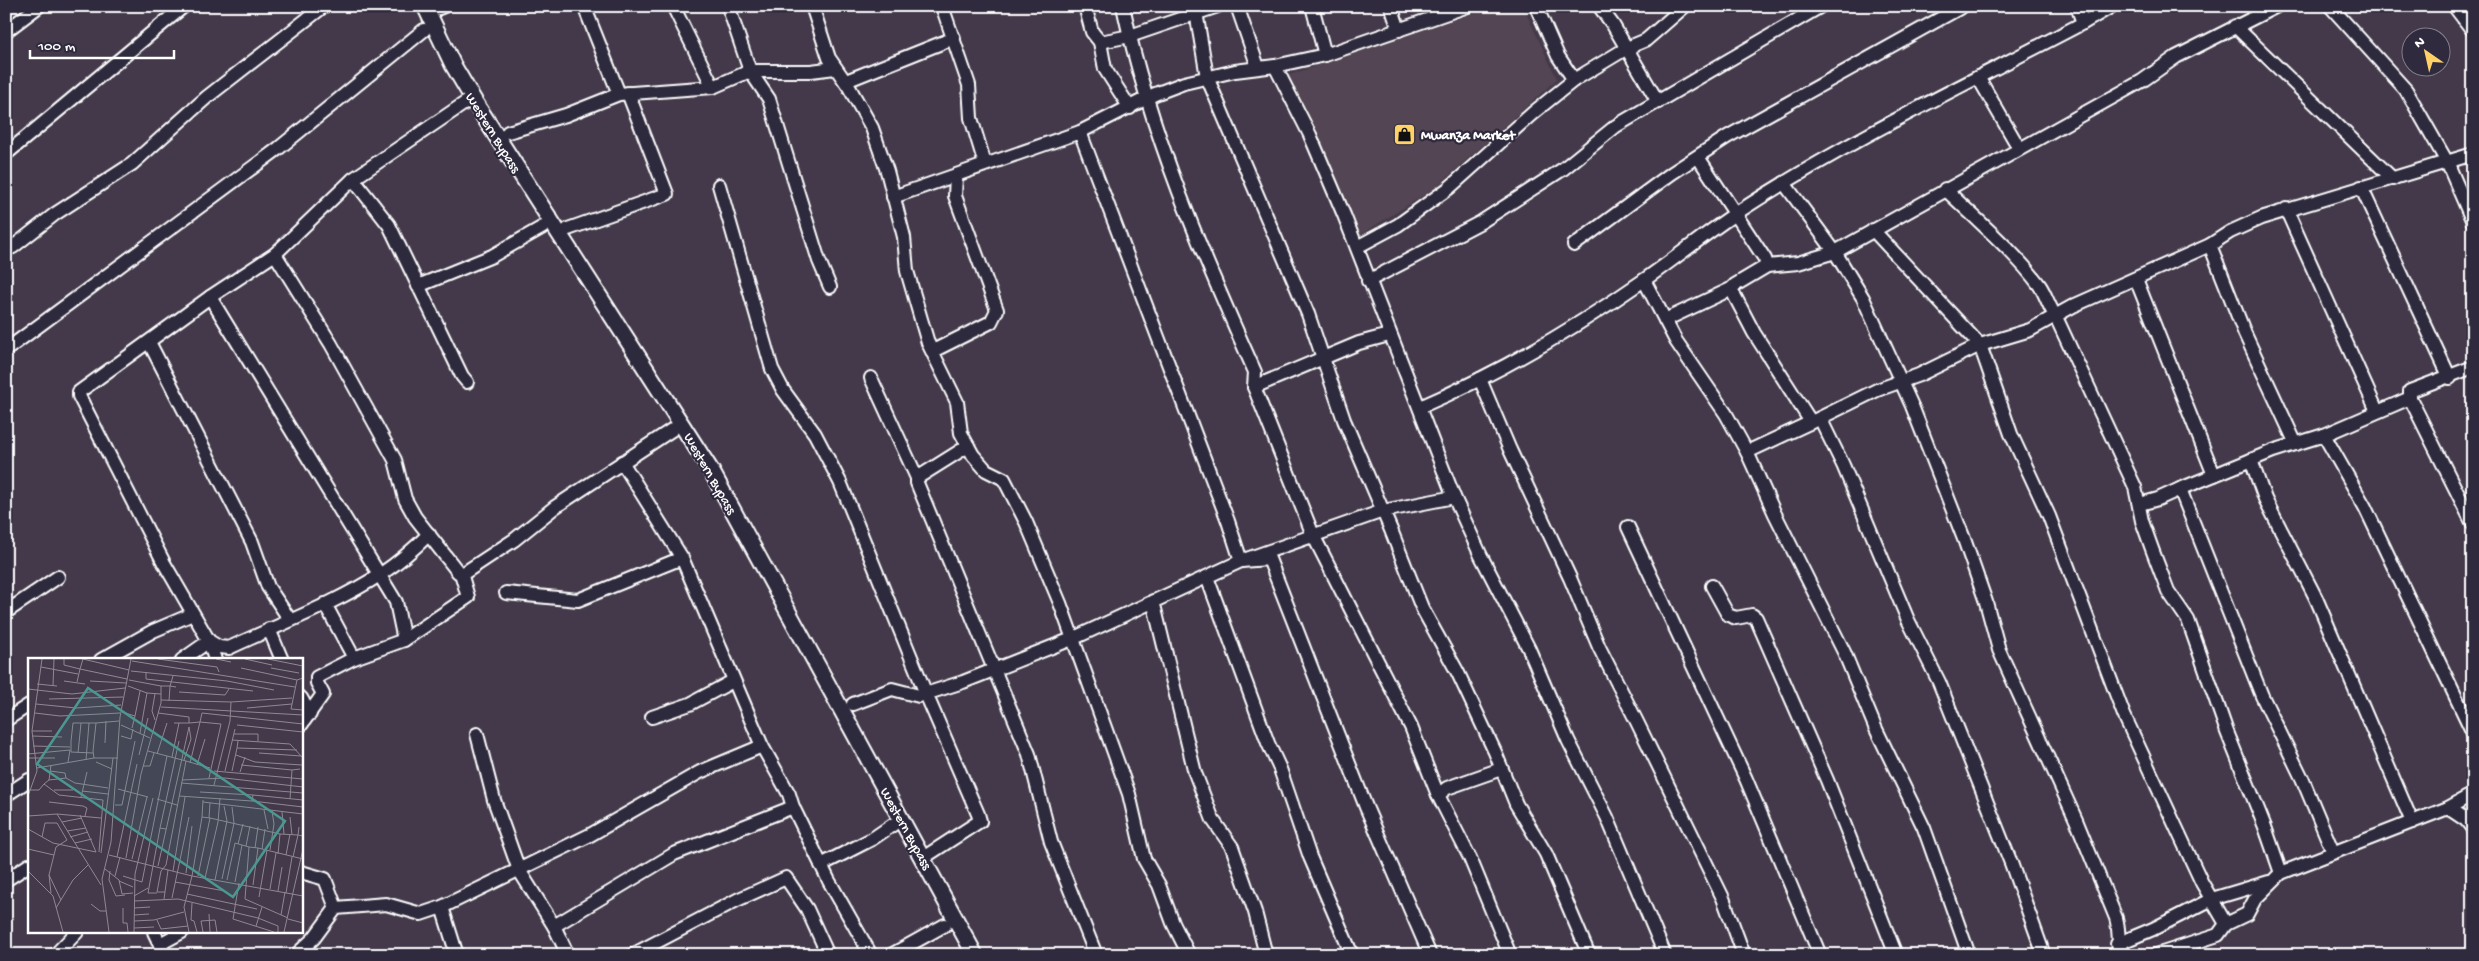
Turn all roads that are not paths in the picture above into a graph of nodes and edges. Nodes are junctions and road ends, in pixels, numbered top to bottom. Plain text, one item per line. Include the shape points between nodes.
1 (39, 6) edge
2 (184, 6) edge
3 (324, 6) edge
4 (584, 6) edge
5 (673, 6) edge
6 (728, 6) edge
7 (812, 6) edge
8 (942, 6) edge
9 (1085, 6) edge
10 (1124, 6) edge
11 (1218, 6) edge
12 (1237, 6) edge
13 (1312, 6) edge
14 (1391, 6) edge
15 (1468, 6) edge
16 (1536, 6) edge
17 (1598, 6) edge
18 (1685, 6) edge
19 (1821, 6) edge
20 (1963, 6) edge
21 (2077, 6) edge
22 (2112, 6) edge
23 (2276, 6) edge
24 (2330, 6) edge
25 (2454, 6) edge
26 (436, 7) edge
27 (1196, 10) edge
28 (2083, 23) junction
29 (2235, 26) junction
30 (424, 30) dead end
31 (1399, 30) junction
32 (6, 31) edge
33 (2473, 31) edge
34 (1130, 36) junction
35 (954, 38) junction
36 (1100, 42) junction
37 (1627, 48) junction
38 (1325, 55) junction
39 (1275, 66) junction
40 (1258, 67) junction
41 (835, 68) junction
42 (750, 72) junction
43 (1207, 76) junction
44 (1978, 77) junction
45 (1574, 80) junction
46 (846, 81) junction
47 (713, 87) junction
48 (623, 94) junction
49 (1146, 99) junction
50 (1658, 102) junction
51 (465, 103) dead end
52 (1130, 108) junction
53 (508, 132) dead end
54 (1080, 132) junction
55 (2019, 148) junction
56 (6, 154) edge
57 (2473, 154) edge
58 (1698, 157) junction
59 (2447, 162) junction
60 (985, 164) junction
61 (956, 176) junction
62 (353, 179) junction
63 (2393, 179) junction
64 (1784, 183) junction
65 (719, 185) dead end
66 (2361, 187) junction
67 (1945, 189) junction
68 (893, 197) junction
69 (2286, 209) junction
70 (1736, 213) junction
71 (2473, 222) edge
72 (543, 227) dead end
73 (568, 229) dead end
74 (1873, 230) junction
75 (1574, 245) dead end
76 (2210, 245) junction
77 (1357, 247) junction
78 (6, 250) edge
79 (1835, 252) junction
80 (275, 254) junction
81 (1767, 266) junction
82 (2136, 279) junction
83 (1644, 280) junction
84 (1368, 281) junction
85 (418, 286) junction
86 (830, 287) dead end
87 (1731, 289) junction
88 (210, 297) junction
89 (2056, 317) junction
90 (1665, 320) junction
91 (1390, 336) junction
92 (149, 342) junction
93 (1980, 345) junction
94 (6, 350) edge
95 (933, 351) junction
96 (1322, 358) junction
97 (2473, 367) edge
98 (872, 378) dead end
99 (2450, 378) junction
100 (1480, 379) junction
101 (1901, 381) junction
102 (467, 382) dead end
103 (1254, 387) junction
104 (2410, 398) junction
105 (1420, 407) junction
106 (2377, 411) junction
107 (1815, 420) junction
108 (673, 429) dead end
109 (2324, 436) junction
110 (2296, 444) junction
111 (968, 446) junction
112 (1747, 452) junction
113 (2251, 460) junction
114 (622, 462) junction
115 (2214, 474) junction
116 (917, 478) junction
117 (2180, 489) junction
118 (1454, 497) junction
119 (2140, 504) junction
120 (1383, 511) junction
121 (2473, 524) edge
122 (1628, 527) dead end
123 (429, 534) junction
124 (1313, 535) junction
125 (682, 558) junction
126 (1241, 561) junction
127 (461, 573) junction
128 (380, 575) junction
129 (58, 577) dead end
130 (1207, 577) junction
131 (1712, 586) dead end
132 (506, 593) dead end
133 (1153, 601) junction
134 (325, 604) junction
135 (6, 612) edge
136 (192, 614) junction
137 (290, 620) junction
138 (270, 629) junction
139 (1072, 639) junction
140 (404, 640) junction
141 (209, 641) junction
142 (104, 658) edge
143 (185, 658) edge
144 (214, 658) edge
145 (281, 658) edge
146 (354, 658) junction
147 (996, 670) junction
148 (733, 682) junction
149 (926, 694) junction
150 (302, 700) edge
151 (853, 704) dead end
152 (28, 706) edge
153 (310, 714) junction
154 (652, 717) dead end
155 (6, 720) edge
156 (302, 725) edge
157 (2473, 733) edge
158 (477, 734) dead end
159 (762, 746) junction
160 (1500, 769) junction
161 (28, 781) edge
162 (2473, 794) edge
163 (6, 795) edge
164 (1438, 795) junction
165 (793, 807) junction
166 (2448, 808) junction
167 (2412, 822) junction
168 (894, 824) dead end
169 (2473, 829) edge
170 (2333, 852) junction
171 (923, 858) junction
172 (821, 865) junction
173 (28, 866) edge
174 (519, 870) junction
175 (302, 872) edge
176 (2276, 877) junction
177 (6, 880) edge
178 (2212, 899) junction
179 (442, 907) junction
180 (336, 908) junction
181 (2226, 924) junction
182 (554, 926) junction
183 (945, 926) dead end
184 (75, 934) edge
185 (178, 934) edge
186 (160, 944) edge
187 (2120, 949) edge
188 (55, 955) edge
189 (296, 955) edge
190 (457, 955) edge
191 (568, 955) edge
192 (632, 955) edge
193 (828, 955) edge
194 (871, 955) edge
195 (891, 955) edge
196 (974, 955) edge
197 (1096, 955) edge
198 (1189, 955) edge
199 (1266, 955) edge
200 (1352, 955) edge
201 (1430, 955) edge
202 (1510, 955) edge
203 (1589, 955) edge
204 (1666, 955) edge
205 (1744, 955) edge
206 (1820, 955) edge
207 (1896, 955) edge
208 (1969, 955) edge
209 (2044, 955) edge
210 (2156, 955) edge

1 - 32 street
2 - 56 street
3 - 78 street via 207,97 132,164
4 - 48 street
5 - 47 street
6 - 42 street
7 - 41 street
8 - 35 street
9 - 36 street via 1092,32
10 - 34 street
11 - 27 street
12 - 40 street
13 - 38 street
14 - 31 street
15 - 31 street
16 - 45 street via 1558,56
17 - 37 street
18 - 37 street via 1646,40
19 - 50 street
20 - 58 street
21 - 28 street
22 - 28 street
23 - 29 street
24 - 59 street via 2406,90
25 - 33 street
26 - 171 main road, Western Bypass via 453,66 712,472
27 - 34 street
27 - 43 street
28 - 44 street
29 - 55 street
29 - 63 street
30 - 94 street via 280,148
31 - 38 street
34 - 36 street
34 - 49 street
35 - 46 street
35 - 60 street via 970,85 971,118
36 - 52 street via 1105,69
37 - 45 street
37 - 50 street
38 - 39 street
39 - 40 street
39 - 77 street via 1310,135
40 - 43 street
41 - 42 street
41 - 46 street
42 - 47 street
42 - 86 street via 770,99 819,262
43 - 49 street via 1184,82
43 - 96 street via 1308,314
44 - 55 street
44 - 64 street
45 - 77 street via 1449,188 1398,225
46 - 68 street via 872,128
47 - 48 street
48 - 53 street
48 - 73 street via 667,194
49 - 52 street
49 - 103 street via 1213,279 1254,372
50 - 84 street via 1616,126 1534,190
51 - 62 street
52 - 54 street
54 - 60 street
54 - 126 street
55 - 67 street
57 - 59 street
58 - 70 street
58 - 75 street via 1628,203
59 - 63 street
59 - 71 street
60 - 61 street
61 - 68 street
61 - 95 street via 955,196 996,310 991,322
62 - 80 street
62 - 85 street via 389,225
63 - 66 street
64 - 70 street
64 - 79 street
65 - 149 street via 772,370 814,434 840,482
66 - 69 street
66 - 99 street
67 - 74 street
67 - 89 street via 2041,288
68 - 95 street via 904,237 907,271
69 - 76 street via 2230,232
69 - 106 street
70 - 81 street
70 - 83 street
72 - 85 street via 492,256
74 - 79 street
74 - 93 street
76 - 82 street
76 - 110 street
77 - 84 street
79 - 81 street via 1798,263
79 - 101 street via 1863,298
80 - 88 street
80 - 123 street via 331,344 395,460 405,499
81 - 87 street
82 - 89 street via 2073,306
82 - 115 street
83 - 90 street
83 - 100 street via 1528,354
84 - 91 street
85 - 102 street
87 - 90 street
87 - 107 street via 1754,333
88 - 92 street
88 - 128 street
89 - 93 street via 2030,330
89 - 119 street via 2124,461
90 - 112 street
91 - 96 street via 1359,343
91 - 105 street
92 - 136 street via 82,389 79,396
92 - 137 street via 252,542 268,587
93 - 101 street
93 - 178 street via 2011,434 2048,516 2124,715
95 - 111 street via 957,402 961,433
96 - 103 street
96 - 120 street via 1344,420
97 - 99 street
98 - 116 street
99 - 104 street via 2410,391
100 - 105 street
100 - 205 street via 1599,647 1723,898
101 - 107 street
101 - 187 street via 1934,456 1964,539 1986,602 1998,650 2076,820 2116,918
103 - 124 street
104 - 106 street
104 - 121 street
105 - 118 street
106 - 109 street
107 - 112 street
107 - 209 street via 1843,465 1908,620 1938,682 2011,863
108 - 114 street
109 - 110 street
109 - 157 street via 2365,507
110 - 113 street
111 - 116 street
111 - 139 street via 986,470 1004,479 1045,566
112 - 208 street via 1774,514 1844,652 1875,727 1924,828
113 - 115 street
113 - 167 street via 2265,498 2316,598
114 - 125 street
114 - 127 street via 555,507 476,567
115 - 117 street
116 - 147 street via 920,492
117 - 119 street
117 - 170 street via 2262,696
118 - 120 street
118 - 204 street via 1607,817
119 - 176 street via 2142,521 2168,591 2188,620 2265,827
120 - 124 street
120 - 160 street via 1422,608 1458,673
122 - 206 street via 1738,761
123 - 127 street
123 - 128 street
124 - 126 street
124 - 164 street via 1411,728
125 - 132 street via 578,600
125 - 148 street
126 - 130 street
126 - 201 street via 1269,559 1366,807
127 - 140 street via 468,597
128 - 134 street
128 - 140 street via 396,602
129 - 135 street
130 - 133 street
130 - 200 street via 1310,857
131 - 207 street via 1732,618 1747,614 1756,618 1827,780
133 - 139 street
133 - 199 street via 1195,773 1213,820 1232,847
134 - 137 street
134 - 146 street
136 - 141 street
136 - 142 street via 153,630
137 - 138 street
138 - 141 street via 229,648
138 - 145 street
139 - 147 street
139 - 198 street via 1129,794 1144,859 1159,885
140 - 146 street
141 - 143 street
141 - 144 street
146 - 153 street via 318,677 317,683 323,694
147 - 149 street
147 - 197 street via 1029,754 1051,842
148 - 154 street via 690,704
148 - 159 street
149 - 151 street via 915,696 892,689
149 - 171 street via 980,821
150 - 153 street
152 - 155 street
153 - 156 street
158 - 174 street via 494,800
159 - 165 street
159 - 174 street via 700,772 590,835
160 - 164 street via 1447,788
160 - 203 street via 1516,804 1546,854
161 - 163 street
162 - 166 street
164 - 202 street via 1470,858
165 - 172 street
165 - 182 street via 674,854
166 - 167 street
166 - 169 street
167 - 170 street
168 - 172 street
170 - 176 street
171 - 196 main road, Western Bypass
172 - 194 street
173 - 177 street
174 - 179 street
174 - 182 street
175 - 180 street via 325,880
176 - 178 street
176 - 181 street via 2247,914
178 - 181 street
178 - 187 street
179 - 180 street via 420,914 386,904
179 - 190 street
180 - 189 street via 314,938
181 - 210 street via 2218,935
182 - 191 street
183 - 195 street
184 - 188 street
185 - 186 street
192 - 193 street via 786,878 807,909

